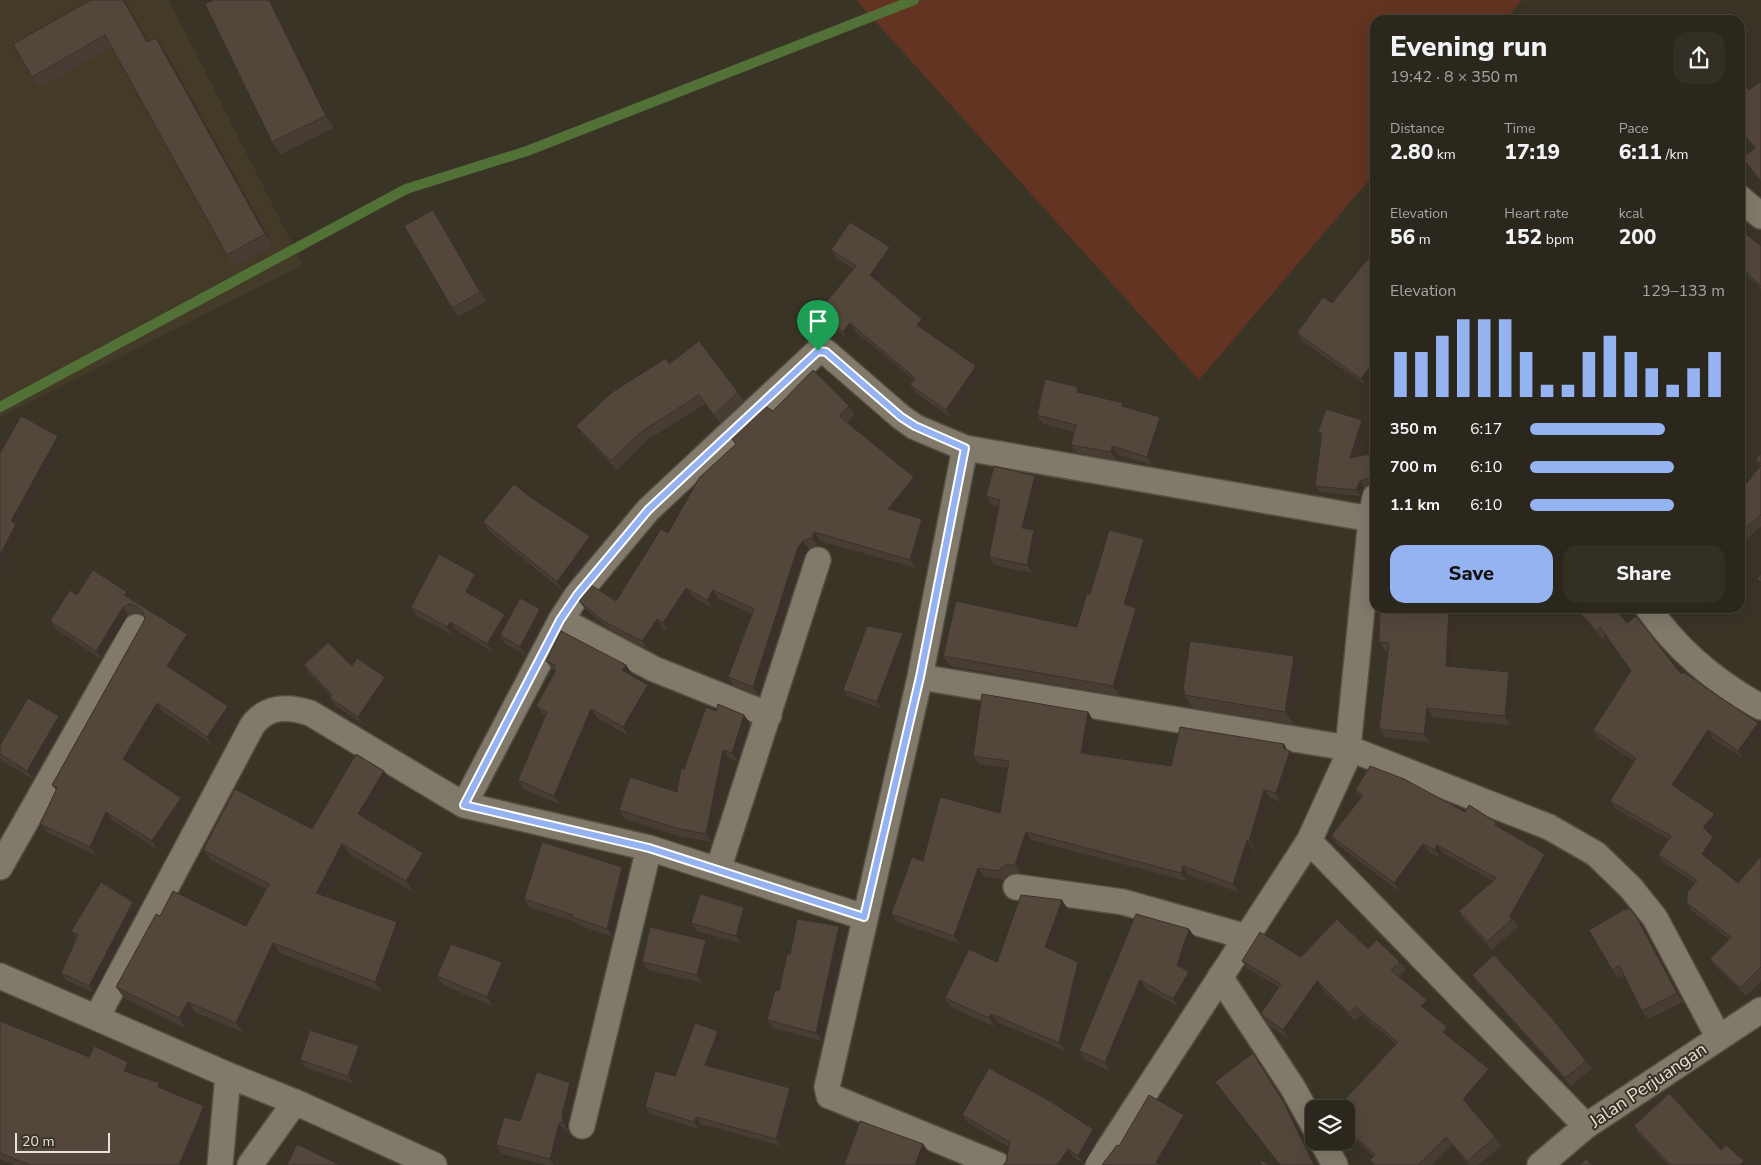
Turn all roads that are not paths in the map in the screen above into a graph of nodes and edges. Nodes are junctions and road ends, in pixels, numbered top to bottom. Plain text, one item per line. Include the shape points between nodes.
1 (1745, 202) edge
2 (1761, 216) edge
3 (965, 448) junction
4 (1370, 511) edge
5 (1370, 548) edge
6 (818, 560) dead end
7 (1652, 613) edge
8 (560, 620) junction
9 (136, 627) dead end
10 (920, 677) junction
11 (1756, 697) edge
12 (769, 715) junction
13 (1348, 748) junction
14 (464, 805) junction
15 (1309, 841) junction
16 (649, 848) junction
17 (0, 867) edge
18 (718, 870) junction
19 (1016, 887) dead end
20 (864, 917) junction
21 (1247, 937) junction
22 (0, 976) edge
23 (1220, 977) junction
24 (1761, 1010) edge
25 (97, 1016) junction
26 (1719, 1038) junction
27 (228, 1075) junction
28 (296, 1102) junction
29 (1305, 1110) edge
30 (582, 1126) dead end
31 (1586, 1126) junction
32 (1327, 1150) edge
33 (220, 1165) edge
34 (250, 1165) edge
35 (434, 1165) edge
36 (998, 1165) edge
37 (1098, 1165) edge
38 (1335, 1165) edge
39 (1540, 1165) edge

1 - 2 street
3 - 4 street
3 - 8 street via 901,417 826,352 818,351 648,510 607,557
3 - 10 street
5 - 13 street
6 - 12 street
7 - 11 street via 1687,655 1714,678
8 - 12 street via 654,669
8 - 14 street
9 - 17 street
10 - 13 street
10 - 20 street
12 - 18 street
13 - 15 street via 1347,758
13 - 26 street via 1550,827 1596,854 1631,888 1655,918
14 - 16 street
14 - 25 street via 310,713 276,708 268,711 252,726
15 - 21 street
15 - 31 street
16 - 18 street
16 - 30 street
18 - 20 street
19 - 21 street via 1123,902
20 - 36 street via 827,1088 829,1096
21 - 23 street
22 - 25 street
23 - 29 street
23 - 37 street
24 - 26 street, Jalan Perjuangan
25 - 27 street
26 - 31 street, Jalan Perjuangan
27 - 28 street
27 - 33 street
28 - 34 street
28 - 35 street
31 - 39 street, Jalan Perjuangan
32 - 38 street

